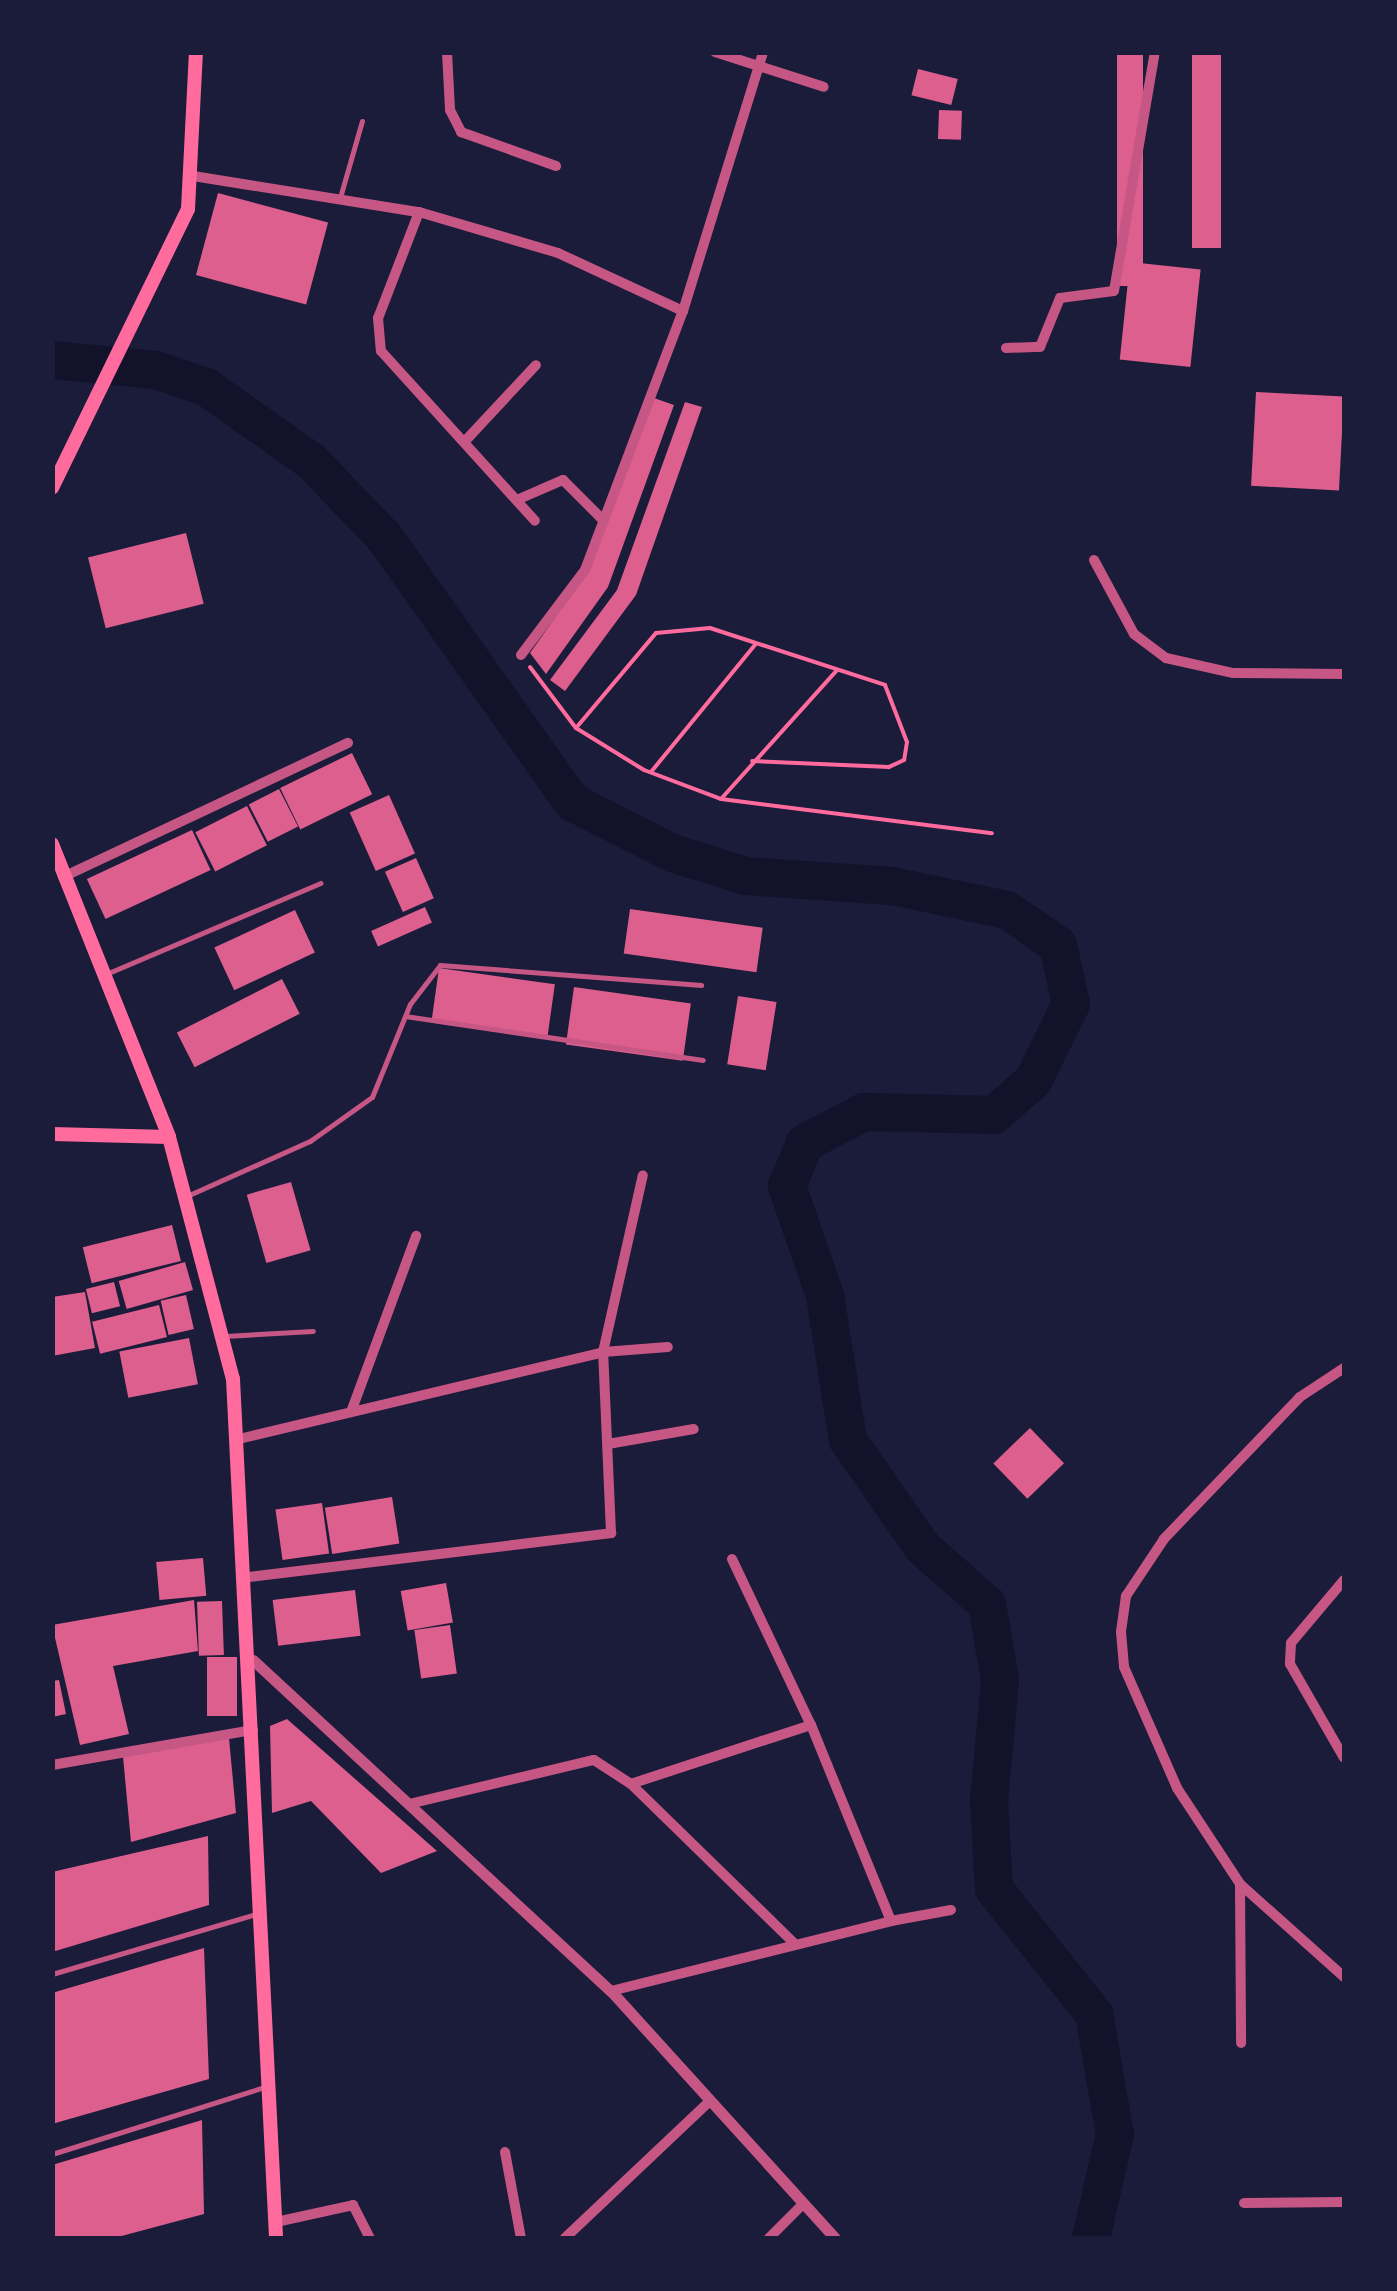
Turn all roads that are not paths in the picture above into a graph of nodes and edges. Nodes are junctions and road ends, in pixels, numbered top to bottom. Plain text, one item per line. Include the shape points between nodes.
1 (196, 52) edge
2 (447, 52) edge
3 (716, 52) edge
4 (764, 52) edge
5 (1156, 52) edge
6 (758, 66) junction
7 (824, 88) dead end
8 (362, 121) dead end
9 (556, 166) dead end
10 (193, 176) junction
11 (341, 194) junction
12 (419, 212) junction
13 (683, 311) junction
14 (1006, 348) dead end
15 (536, 364) dead end
16 (467, 439) junction
17 (52, 488) edge
18 (519, 500) junction
19 (602, 520) junction
20 (535, 521) dead end
21 (1094, 560) dead end
22 (521, 655) road end
23 (1344, 674) edge
24 (348, 743) dead end
25 (52, 844) edge
26 (63, 877) junction
27 (320, 883) dead end
28 (103, 975) junction
29 (702, 985) dead end
30 (405, 1016) junction
31 (703, 1060) dead end
32 (52, 1134) edge
33 (169, 1137) junction
34 (643, 1175) dead end
35 (186, 1196) junction
36 (416, 1236) dead end
37 (313, 1331) dead end
38 (225, 1336) junction
39 (668, 1347) dead end
40 (603, 1352) junction
41 (1344, 1368) edge
42 (351, 1412) junction
43 (694, 1428) dead end
44 (239, 1439) junction
45 (608, 1444) junction
46 (732, 1559) dead end
47 (249, 1578) junction
48 (1344, 1580) edge
49 (253, 1660) junction
50 (812, 1725) junction
51 (253, 1730) junction
52 (1344, 1758) edge
53 (52, 1765) edge
54 (632, 1784) junction
55 (408, 1804) junction
56 (1240, 1884) junction
57 (951, 1910) dead end
58 (262, 1912) junction
59 (891, 1921) junction
60 (794, 1943) junction
61 (52, 1974) edge
62 (1344, 1977) edge
63 (611, 1991) junction
64 (1241, 2044) dead end
65 (268, 2086) junction
66 (708, 2103) junction
67 (506, 2152) dead end
68 (52, 2154) edge
69 (1244, 2202) dead end
70 (1344, 2202) edge
71 (802, 2205) junction
72 (276, 2222) junction
73 (276, 2238) edge
74 (370, 2238) edge
75 (521, 2238) edge
76 (565, 2238) edge
77 (769, 2238) edge
78 (835, 2238) edge

1 - 10 main road
2 - 9 street via 450,110 461,132
3 - 6 street
4 - 6 street
5 - 14 street via 1114,291 1060,298 1040,347
6 - 7 street
6 - 13 street
8 - 11 lane
10 - 11 street
10 - 17 main road via 172,256
11 - 12 street
12 - 13 street via 558,253
12 - 16 street via 377,333 394,367
13 - 19 street
15 - 16 street
16 - 18 street
18 - 19 street via 563,480
18 - 20 street
19 - 22 street via 585,570
21 - 23 street via 1134,634 1166,658 1233,673
24 - 26 street
25 - 26 main road
26 - 28 main road
27 - 28 lane
28 - 33 main road
29 - 30 lane via 448,963 422,984
30 - 31 lane
30 - 35 lane via 372,1097 310,1141
32 - 33 main road
33 - 35 main road
34 - 40 street
35 - 38 main road
36 - 42 street
37 - 38 lane
38 - 44 main road
39 - 40 street
40 - 42 street
40 - 45 street
41 - 56 street via 1300,1397 1164,1539 1126,1596 1124,1667 1177,1788
42 - 44 street
43 - 45 street
44 - 47 main road
45 - 47 street via 611,1533
46 - 50 street
47 - 49 main road
48 - 52 street via 1291,1644 1290,1664
49 - 51 main road
49 - 55 street
50 - 54 street
50 - 59 street
51 - 53 street
51 - 58 main road
54 - 55 street via 606,1764 578,1760
54 - 60 street
55 - 63 street
56 - 62 street
56 - 64 street
57 - 59 street
58 - 61 lane
58 - 65 main road
59 - 60 street
60 - 63 street
63 - 66 street
65 - 68 lane
65 - 72 main road
66 - 71 street
66 - 76 street
67 - 75 street
69 - 70 street
71 - 77 street
71 - 78 street
72 - 73 main road
72 - 74 street via 352,2205

